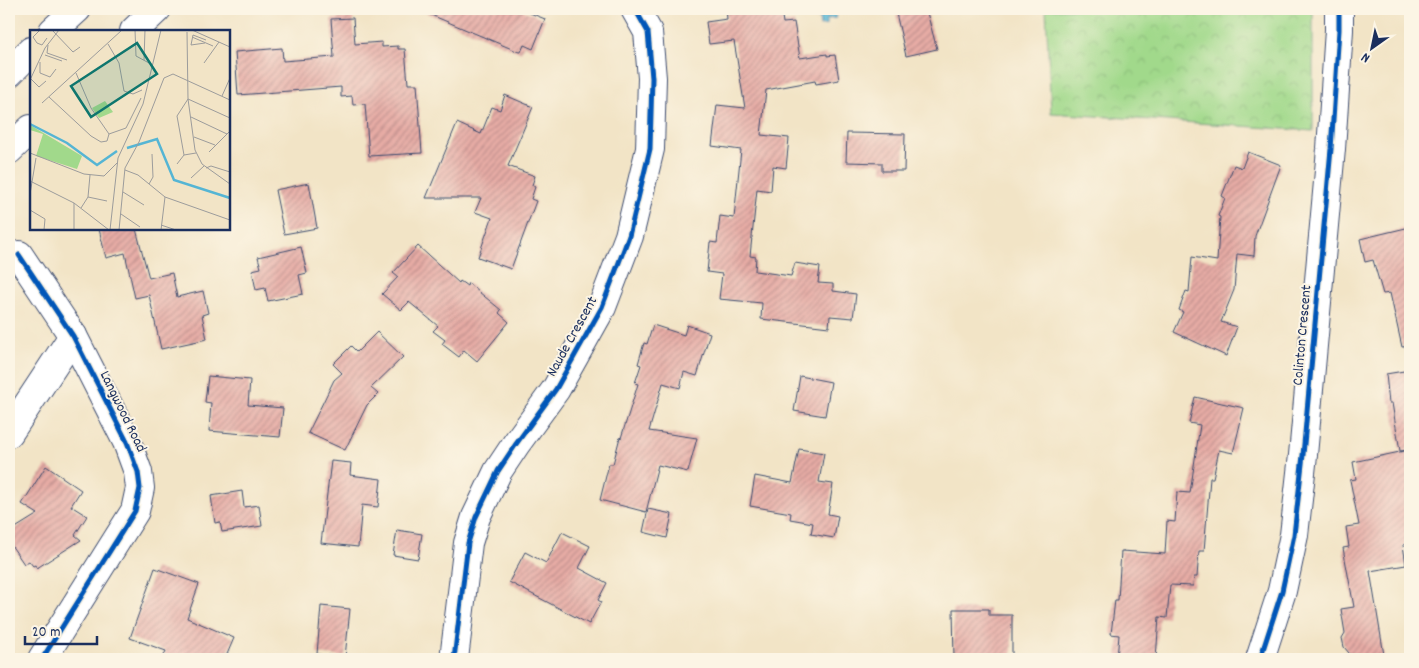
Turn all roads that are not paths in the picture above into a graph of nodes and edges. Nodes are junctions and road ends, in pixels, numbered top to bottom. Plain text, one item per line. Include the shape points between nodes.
1 (77, 9) edge
2 (157, 9) edge
3 (635, 9) edge
4 (1339, 9) edge
5 (54, 30) edge
6 (135, 30) edge
7 (30, 53) edge
8 (9, 73) edge
9 (30, 130) edge
10 (9, 150) edge
11 (19, 256) dead end
12 (73, 336) junction
13 (9, 433) edge
14 (42, 659) edge
15 (454, 659) edge
16 (1260, 659) edge

1 - 5 main road
2 - 6 main road
3 - 15 main road, Naude Crescent via 648,32 652,78 650,149 629,236 602,307 556,389 498,471 476,517 468,543
4 - 16 main road, Colinton Crescent via 1331,149 1294,535 1282,591
7 - 8 main road
9 - 10 main road
11 - 12 main road, Langwood Road
12 - 13 main road
12 - 14 main road, Langwood Road via 127,442 140,488 135,511

